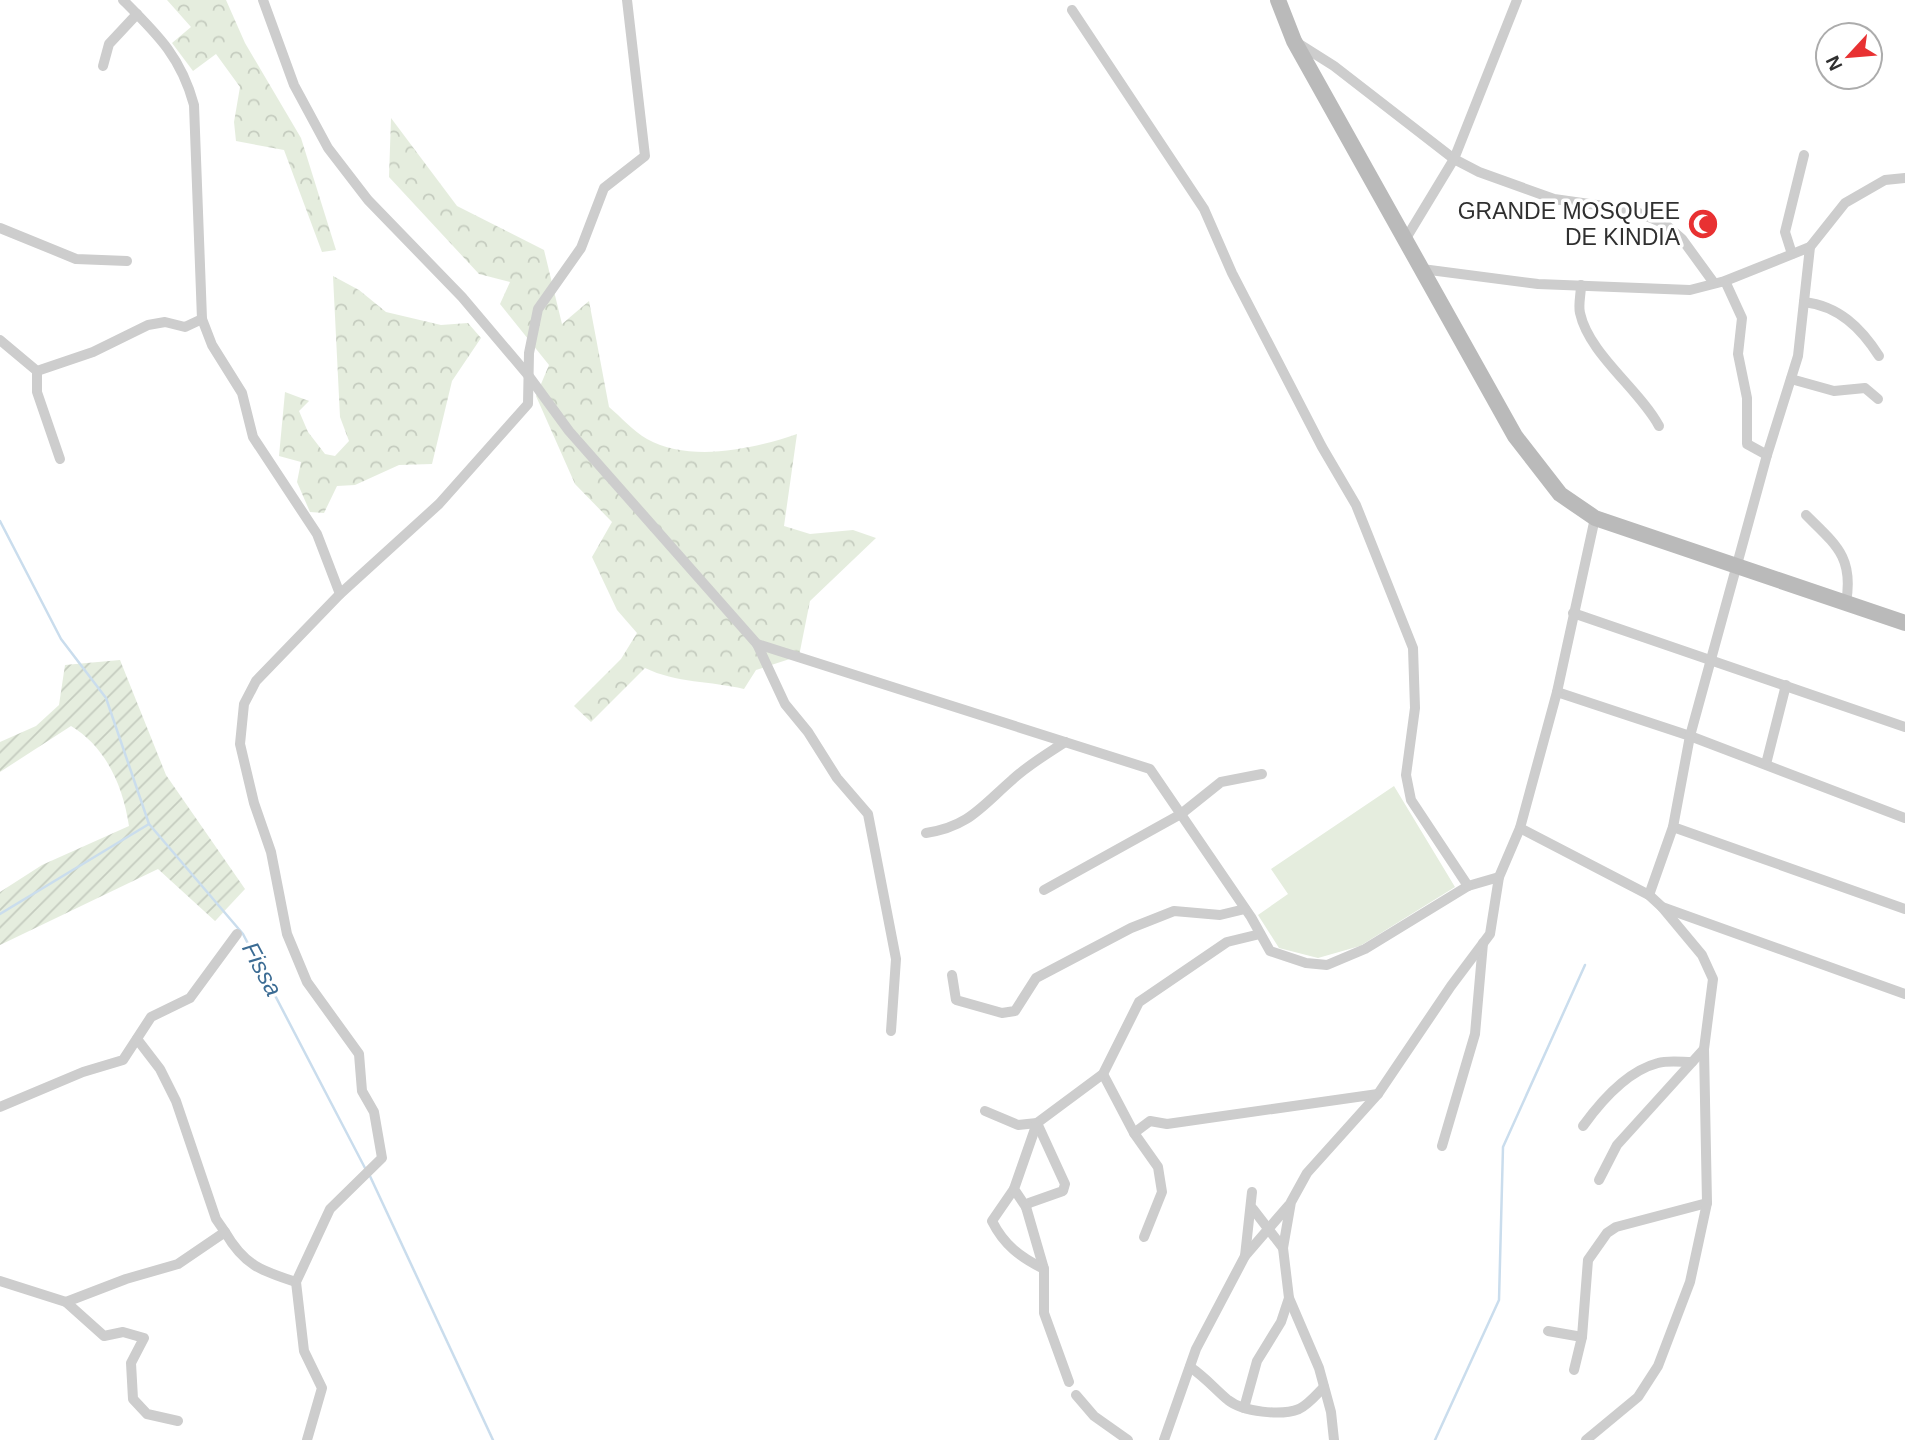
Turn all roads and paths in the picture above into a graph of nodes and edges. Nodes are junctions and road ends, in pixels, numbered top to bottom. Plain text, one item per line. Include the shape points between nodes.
1 (123, 0) edge
2 (263, 0) edge
3 (626, 0) edge
4 (1278, 0) edge
5 (1517, 0) edge
6 (1072, 10) dead end
7 (137, 14) junction
8 (1294, 41) junction
9 (103, 66) dead end
10 (1804, 155) dead end
11 (1454, 159) junction
12 (1905, 178) edge
13 (0, 228) edge
14 (1405, 240) junction
15 (1810, 247) junction
16 (1792, 254) junction
17 (127, 261) dead end
18 (1422, 269) junction
19 (1720, 282) junction
20 (1581, 285) junction
21 (1804, 302) junction
22 (202, 319) junction
23 (0, 340) edge
24 (1879, 356) dead end
25 (37, 371) junction
26 (528, 375) junction
27 (1791, 379) junction
28 (1878, 399) dead end
29 (1659, 426) dead end
30 (1768, 455) junction
31 (60, 458) dead end
32 (1806, 515) dead end
33 (1595, 518) junction
34 (1737, 567) junction
35 (340, 594) junction
36 (1846, 603) junction
37 (1573, 612) junction
38 (1905, 623) edge
39 (757, 644) junction
40 (1713, 659) junction
41 (1787, 685) junction
42 (1557, 692) junction
43 (1905, 727) edge
44 (1690, 736) junction
45 (1065, 742) junction
46 (1766, 765) junction
47 (1262, 774) dead end
48 (1181, 814) junction
49 (1905, 818) edge
50 (1673, 827) junction
51 (1520, 828) junction
52 (926, 834) dead end
53 (1499, 877) junction
54 (1468, 886) junction
55 (1044, 890) dead end
56 (1649, 895) junction
57 (1662, 907) junction
58 (1245, 909) junction
59 (1905, 909) edge
60 (237, 934) dead end
61 (1260, 934) junction
62 (1483, 943) junction
63 (952, 975) dead end
64 (1905, 994) edge
65 (891, 1031) dead end
66 (137, 1039) junction
67 (1704, 1049) junction
68 (1692, 1062) junction
69 (1103, 1074) junction
70 (1378, 1094) junction
71 (0, 1107) edge
72 (985, 1111) dead end
73 (1037, 1124) junction
74 (1583, 1126) dead end
75 (1134, 1133) junction
76 (1441, 1146) dead end
77 (1600, 1180) dead end
78 (1014, 1189) junction
79 (1252, 1192) dead end
80 (1291, 1202) junction
81 (1707, 1203) junction
82 (1026, 1207) junction
83 (1253, 1209) junction
84 (1270, 1228) junction
85 (225, 1232) junction
86 (1144, 1237) dead end
87 (1283, 1248) junction
88 (1245, 1256) junction
89 (1044, 1269) junction
90 (0, 1281) edge
91 (296, 1282) junction
92 (1289, 1298) junction
93 (66, 1303) junction
94 (1548, 1331) dead end
95 (1582, 1337) junction
96 (1190, 1367) junction
97 (1574, 1370) dead end
98 (1069, 1382) dead end
99 (1324, 1387) junction
100 (1076, 1395) dead end
101 (1244, 1408) junction
102 (178, 1421) dead end
103 (307, 1440) edge
104 (1128, 1440) edge
105 (1164, 1440) edge
106 (1334, 1440) edge
107 (1586, 1440) edge

1 - 7 street
2 - 26 street via 294,85 328,148 368,200
3 - 26 street via 645,156 604,188 580,248 538,309
4 - 8 main road
5 - 11 street
6 - 54 street via 1203,209 1274,354 1356,505 1413,648 1415,708 1406,775 1411,800
7 - 9 street via 109,44
7 - 22 street via 170,48 186,75 194,105
8 - 11 street via 1334,66
8 - 14 main road
10 - 16 street via 1785,232
11 - 14 street
11 - 19 street via 1554,199 1632,210 1665,224
12 - 15 street via 1885,180 1845,203
13 - 17 street via 76,259
14 - 18 main road
15 - 16 street
15 - 21 street
16 - 19 street
18 - 20 street
18 - 33 main road via 1515,436 1560,494
19 - 20 street via 1690,290
19 - 30 street via 1742,318 1738,354 1747,398 1747,444
20 - 29 street via 1580,313 1590,336 1648,405
21 - 24 street via 1829,306 1863,332
21 - 27 street
22 - 25 street via 186,327 165,322 148,325 93,352
22 - 35 street via 212,345 243,393 253,437 317,534
23 - 25 street
25 - 31 street via 37,392
26 - 35 street via 528,404 439,504
26 - 39 street via 569,431
27 - 28 street via 1834,391 1866,388
27 - 30 street
30 - 34 street
32 - 36 street via 1842,552 1850,582
33 - 34 main road
33 - 37 street
34 - 36 main road
34 - 40 street
35 - 91 street via 256,681 244,704 240,744 271,852 287,934 307,982 359,1054 362,1091 374,1112 382,1158 330,1209
36 - 38 main road
37 - 40 street
37 - 42 street
39 - 45 street
39 - 65 street via 785,704 868,814 896,958
40 - 41 street
40 - 44 street
41 - 43 street
41 - 46 street
42 - 44 street
42 - 51 street
44 - 46 street
44 - 50 street
45 - 48 street via 1150,769
45 - 52 street via 1012,779 966,821
46 - 49 street
47 - 48 street via 1221,782
48 - 55 street
48 - 58 street
50 - 56 street
50 - 59 street
51 - 53 street
51 - 56 street
53 - 54 street
53 - 62 street via 1490,934
54 - 61 street via 1365,949 1327,965 1270,951
56 - 57 street
57 - 64 street
57 - 67 street via 1702,955 1713,979
58 - 61 street
58 - 63 street via 1220,915 1174,911 1131,928 1036,978 1016,1011 1002,1013 956,1000
60 - 66 street via 190,998 151,1017
61 - 69 street via 1227,942 1139,1002
62 - 70 street
62 - 76 street via 1475,1034
66 - 71 street via 123,1060
66 - 85 street via 176,1101 216,1219
67 - 68 street
67 - 81 street
68 - 74 street via 1659,1062 1624,1082 1600,1102
68 - 77 street via 1617,1145
69 - 73 street
69 - 75 street
70 - 75 street via 1167,1124 1150,1121
70 - 80 street via 1307,1173
72 - 73 street via 1018,1125
73 - 78 street
73 - 82 street via 1065,1184 1063,1191
75 - 86 street via 1158,1167 1162,1192
78 - 82 street
78 - 89 street via 992,1221 1002,1242
79 - 83 street
80 - 84 street
80 - 87 street
81 - 95 street via 1606,1233 1588,1260
81 - 107 street via 1690,1282 1658,1366 1638,1397
82 - 89 street
83 - 84 street
83 - 88 street
84 - 87 street
84 - 88 street
85 - 91 street via 236,1250 260,1271
85 - 93 street via 178,1264
87 - 92 street
88 - 96 street
89 - 98 street via 1044,1313
90 - 93 street
91 - 103 street via 304,1351 322,1388
92 - 99 street
92 - 101 street via 1281,1322 1257,1361
93 - 102 street via 104,1336 123,1332 144,1338 131,1363 133,1399 147,1414
94 - 95 street
95 - 97 street
96 - 101 street via 1230,1402
96 - 105 street
99 - 101 street via 1301,1408 1284,1412
99 - 106 street
100 - 104 street via 1094,1416

